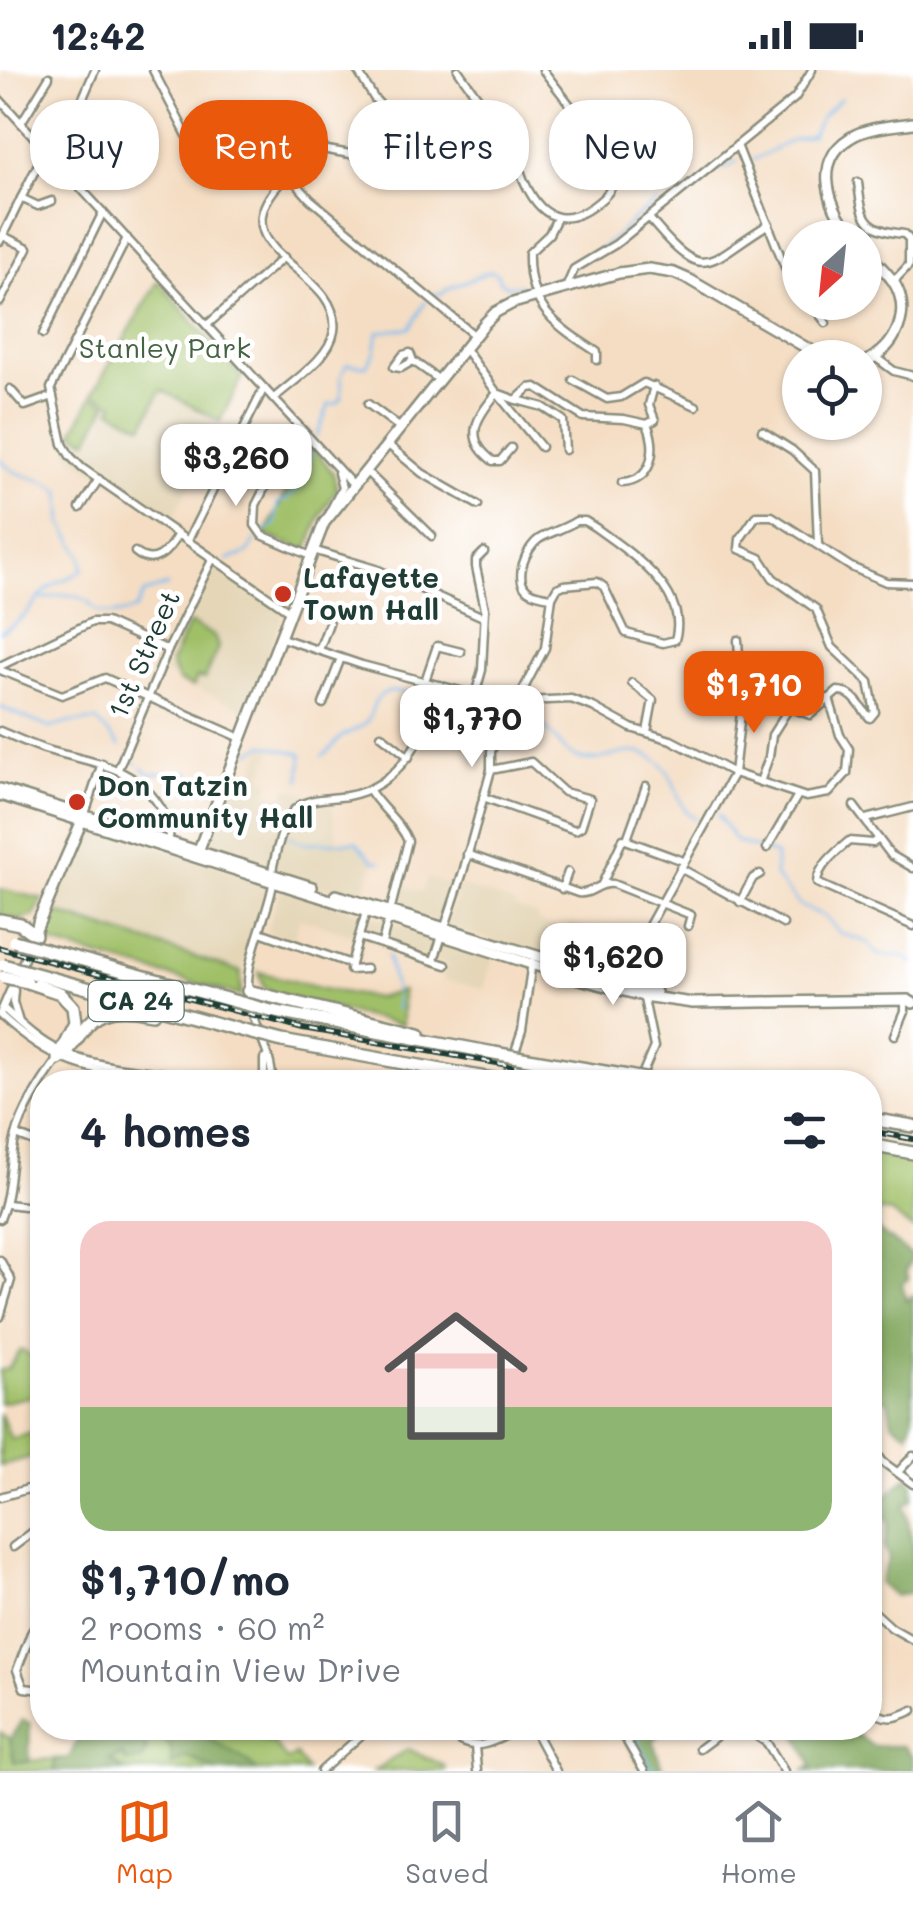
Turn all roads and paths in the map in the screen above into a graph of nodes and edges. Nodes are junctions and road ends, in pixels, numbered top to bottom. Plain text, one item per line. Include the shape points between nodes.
1 (96, 70) edge
2 (358, 70) edge
3 (458, 70) edge
4 (543, 70) edge
5 (812, 70) edge
6 (153, 71) edge
7 (48, 77) dead end
8 (0, 100) edge
9 (83, 100) edge
10 (376, 100) edge
11 (179, 121) edge
12 (21, 123) junction
13 (913, 123) edge
14 (30, 133) edge
15 (737, 145) junction
16 (30, 181) edge
17 (858, 182) dead end
18 (83, 190) edge
19 (275, 190) edge
20 (302, 190) edge
21 (22, 198) junction
22 (52, 201) dead end
23 (103, 212) junction
24 (557, 218) junction
25 (649, 218) junction
26 (842, 220) edge
27 (769, 224) junction
28 (1, 237) edge
29 (127, 237) junction
30 (284, 257) junction
31 (782, 259) edge
32 (882, 269) edge
33 (894, 282) junction
34 (566, 288) junction
35 (538, 295) junction
36 (0, 302) edge
37 (824, 320) edge
38 (826, 323) dead end
39 (208, 324) junction
40 (42, 334) dead end
41 (475, 336) junction
42 (792, 340) edge
43 (466, 349) junction
44 (882, 352) edge
45 (597, 360) dead end
46 (413, 361) dead end
47 (882, 366) edge
48 (913, 376) edge
49 (438, 380) junction
50 (573, 380) dead end
51 (654, 386) junction
52 (264, 388) junction
53 (10, 389) dead end
54 (497, 393) junction
55 (53, 396) junction
56 (273, 399) junction
57 (516, 400) junction
58 (368, 404) dead end
59 (696, 406) dead end
60 (297, 424) junction
61 (646, 424) junction
62 (399, 428) junction
63 (762, 430) dead end
64 (386, 444) junction
65 (541, 447) dead end
66 (511, 448) dead end
67 (565, 450) dead end
68 (330, 458) junction
69 (365, 470) junction
70 (99, 479) junction
71 (352, 484) junction
72 (622, 484) dead end
73 (478, 505) dead end
74 (80, 508) dead end
75 (328, 515) junction
76 (178, 534) junction
77 (432, 536) dead end
78 (188, 540) junction
79 (818, 544) junction
80 (135, 552) dead end
81 (484, 552) dead end
82 (312, 553) junction
83 (213, 558) junction
84 (913, 584) edge
85 (552, 597) junction
86 (289, 611) junction
87 (483, 617) junction
88 (330, 623) dead end
89 (280, 637) junction
90 (738, 640) dead end
91 (168, 650) junction
92 (319, 650) junction
93 (461, 652) dead end
94 (341, 658) junction
95 (0, 668) edge
96 (425, 681) junction
97 (632, 683) dead end
98 (440, 685) junction
99 (475, 695) junction
100 (148, 697) junction
101 (828, 698) junction
102 (502, 702) junction
103 (514, 703) junction
104 (700, 703) dead end
105 (323, 704) dead end
106 (742, 704) junction
107 (790, 708) junction
108 (509, 712) junction
109 (0, 732) edge
110 (647, 732) junction
111 (381, 734) dead end
112 (241, 738) junction
113 (409, 757) junction
114 (102, 763) junction
115 (118, 768) junction
116 (491, 770) junction
117 (734, 773) junction
118 (760, 782) junction
119 (646, 786) dead end
120 (369, 789) junction
121 (0, 792) edge
122 (798, 795) junction
123 (484, 797) junction
124 (854, 806) dead end
125 (913, 807) edge
126 (83, 818) junction
127 (866, 819) junction
128 (627, 839) junction
129 (878, 839) junction
130 (168, 841) junction
131 (767, 848) dead end
132 (197, 854) junction
133 (467, 854) junction
134 (64, 856) junction
135 (682, 864) junction
136 (64, 868) junction
137 (913, 868) edge
138 (568, 872) dead end
139 (760, 874) dead end
140 (272, 878) junction
141 (602, 884) junction
142 (562, 889) junction
143 (660, 902) junction
144 (740, 902) junction
145 (366, 910) junction
146 (389, 914) junction
147 (0, 920) edge
148 (37, 920) junction
149 (20, 924) junction
150 (783, 924) dead end
151 (688, 926) dead end
152 (913, 926) edge
153 (443, 931) junction
154 (260, 932) junction
155 (34, 935) junction
156 (359, 936) junction
157 (0, 937) edge
158 (382, 943) junction
159 (532, 959) junction
160 (434, 960) junction
161 (351, 964) junction
162 (446, 965) dead end
163 (366, 970) dead end
164 (12, 976) edge
165 (630, 989) junction
166 (248, 991) junction
167 (644, 992) junction
168 (0, 998) edge
169 (910, 1000) edge
170 (1, 1011) edge
171 (19, 1023) junction
172 (236, 1029) junction
173 (895, 1035) dead end
174 (447, 1044) junction
175 (264, 1052) junction
176 (61, 1054) junction
177 (50, 1070) edge
178 (103, 1070) edge
179 (137, 1070) edge
180 (264, 1070) edge
181 (265, 1070) edge
182 (437, 1070) edge
183 (511, 1070) edge
184 (586, 1070) edge
185 (644, 1070) edge
186 (30, 1105) edge
187 (882, 1121) edge
188 (913, 1126) edge
189 (16, 1135) junction
190 (30, 1140) edge
191 (882, 1147) edge
192 (913, 1153) edge
193 (6, 1204) junction
194 (30, 1207) edge
195 (0, 1219) edge
196 (0, 1260) edge
197 (0, 1317) edge
198 (913, 1456) edge
199 (882, 1461) edge
200 (899, 1471) junction
201 (913, 1484) edge
202 (30, 1489) edge
203 (0, 1498) edge
204 (30, 1534) edge
205 (13, 1547) dead end
206 (882, 1619) edge
207 (30, 1636) edge
208 (913, 1640) edge
209 (30, 1689) edge
210 (913, 1710) edge
211 (882, 1718) edge
212 (357, 1740) edge
213 (457, 1740) edge
214 (496, 1740) edge
215 (539, 1740) edge
216 (626, 1740) edge
217 (711, 1740) edge
218 (762, 1740) edge
219 (475, 1746) junction
220 (699, 1749) dead end
221 (322, 1771) edge
222 (477, 1771) edge
223 (556, 1771) edge
224 (644, 1771) edge
225 (784, 1771) edge

1 - 9 street
2 - 10 street
3 - 24 street via 510,144 527,188
4 - 24 street via 612,156 616,171 613,187 581,215
5 - 15 street via 795,98
6 - 11 street
7 - 12 street
8 - 12 street
12 - 14 street
13 - 26 main road via 853,136 841,146 827,179
15 - 25 street
15 - 27 street
16 - 21 street
17 - 33 street via 869,224 909,239 909,265
18 - 23 street
19 - 30 street via 261,217 265,236
20 - 41 street
21 - 22 street via 38,206
21 - 28 street
23 - 29 street
23 - 40 street
24 - 35 street via 529,254
25 - 27 street via 680,254 706,262 724,257
25 - 34 street via 574,269
27 - 31 street
28 - 36 street via 28,248
29 - 39 street
29 - 55 street via 54,381
30 - 39 street
30 - 56 street via 326,300 334,330 320,356
32 - 33 main road
33 - 44 main road via 901,320
34 - 35 main road
34 - 42 main road via 619,273 674,273
35 - 41 main road via 496,312
35 - 45 street via 553,322 598,352
37 - 38 street
39 - 52 street
41 - 43 main road
43 - 49 main road
43 - 54 street
46 - 49 street
47 - 48 street
49 - 62 main road
50 - 51 street via 607,399 639,383
51 - 59 street
51 - 61 street via 649,405 655,420
52 - 56 street
52 - 78 street
53 - 55 street via 25,406
54 - 57 street
54 - 65 street
54 - 66 street via 480,413 475,437 493,461
55 - 70 street via 63,444
56 - 60 street
57 - 61 street via 536,387 583,417
57 - 67 street via 563,420
58 - 62 street
60 - 68 street
60 - 82 street via 254,518 262,535
61 - 72 street via 654,438 650,464
62 - 64 main road
63 - 79 street via 814,471
64 - 69 main road
64 - 73 street via 422,474
68 - 71 street
68 - 75 street via 342,485
69 - 71 main road
69 - 77 street
70 - 74 street
70 - 76 street
71 - 75 main road
75 - 82 main road
76 - 78 street
76 - 80 street via 156,559
78 - 83 street
79 - 84 street via 886,582
79 - 101 street via 761,515 749,522 738,544 816,609 832,647 869,682 873,716 846,691
81 - 87 street via 476,560
82 - 86 main road
82 - 87 street via 376,569
83 - 86 street
83 - 91 street, 1st Street
85 - 85 street via 557,588 597,582 626,634 663,643 677,636 660,580 586,521 539,539 529,551 524,586
85 - 103 street via 545,648
86 - 89 main road
87 - 99 street
88 - 92 street
89 - 92 street
89 - 112 main road
90 - 106 street
91 - 95 street via 92,622
91 - 100 street, 1st Street
92 - 94 street
93 - 96 street via 436,646
94 - 96 street
94 - 105 street
95 - 100 street via 62,695 102,678
96 - 98 street
97 - 110 street via 653,700
98 - 99 street
98 - 113 street
99 - 102 street
100 - 112 street
100 - 115 street, 1st Street
101 - 107 street via 810,715
101 - 122 street via 849,749 847,772 829,793
102 - 103 street
102 - 108 street
103 - 108 street
103 - 110 street via 571,699
104 - 106 street
106 - 107 street via 768,699
106 - 117 street
107 - 118 street via 772,734
108 - 116 street
109 - 114 street
110 - 117 street
111 - 113 street
112 - 132 main road
113 - 120 street
114 - 115 street
114 - 126 street
115 - 130 street via 153,795 169,824
116 - 123 street
116 - 123 street via 531,762 564,792 590,798 575,830
117 - 118 street
117 - 135 street
118 - 122 street
119 - 128 street
120 - 140 street via 296,809
120 - 146 street via 408,841
121 - 126 main road
122 - 131 street
123 - 133 street
124 - 127 street
125 - 127 street
126 - 130 main road
126 - 132 main road
126 - 134 street
126 - 136 street
127 - 129 street
128 - 135 street
128 - 141 street
129 - 137 street
129 - 152 street via 850,841 822,869 817,884
130 - 132 main road
132 - 140 main road
133 - 142 street
133 - 153 street
134 - 136 street
134 - 148 street
135 - 143 street
135 - 144 street
136 - 155 street
138 - 142 street
139 - 144 street
140 - 145 main road
140 - 146 main road
140 - 154 street
141 - 142 street via 585,894
141 - 143 street
143 - 151 street via 691,915
143 - 165 street
144 - 150 street
145 - 146 main road
145 - 156 street
146 - 153 main road
146 - 153 main road
146 - 158 street
147 - 149 highway
148 - 149 highway
148 - 155 street
149 - 155 highway
153 - 159 main road
153 - 159 main road
153 - 160 street
154 - 161 street
154 - 166 street
155 - 164 street
156 - 158 street
156 - 161 street
157 - 174 highway, CA 24, bridge via 272,1011
158 - 160 street
159 - 165 main road
159 - 183 street
160 - 162 street
161 - 163 street via 350,970
164 - 168 street
164 - 170 street
164 - 171 street
164 - 172 highway, CA 24
164 - 176 highway via 60,993 74,1006 74,1026
165 - 167 main road
166 - 174 highway
166 - 175 street
167 - 169 main road via 766,1004
167 - 185 street via 654,1047
169 - 173 street
170 - 171 street
170 - 176 street via 36,1046
171 - 176 street
172 - 176 highway via 116,1008 93,1017
172 - 182 highway, CA 24, bridge
174 - 184 highway, CA 24, bridge
175 - 180 street
175 - 181 street
176 - 177 street
176 - 178 street
176 - 179 street
186 - 189 street
187 - 188 highway
189 - 190 street
189 - 193 street
191 - 192 highway
193 - 194 street
193 - 195 street
196 - 197 street via 11,1280
198 - 200 street
199 - 200 street
200 - 201 street
202 - 203 street
204 - 205 street
206 - 208 street
207 - 209 street via 18,1670
210 - 211 street
212 - 221 street
213 - 219 street
214 - 219 street
215 - 223 street
216 - 224 street
217 - 220 street
218 - 225 street
219 - 222 street

